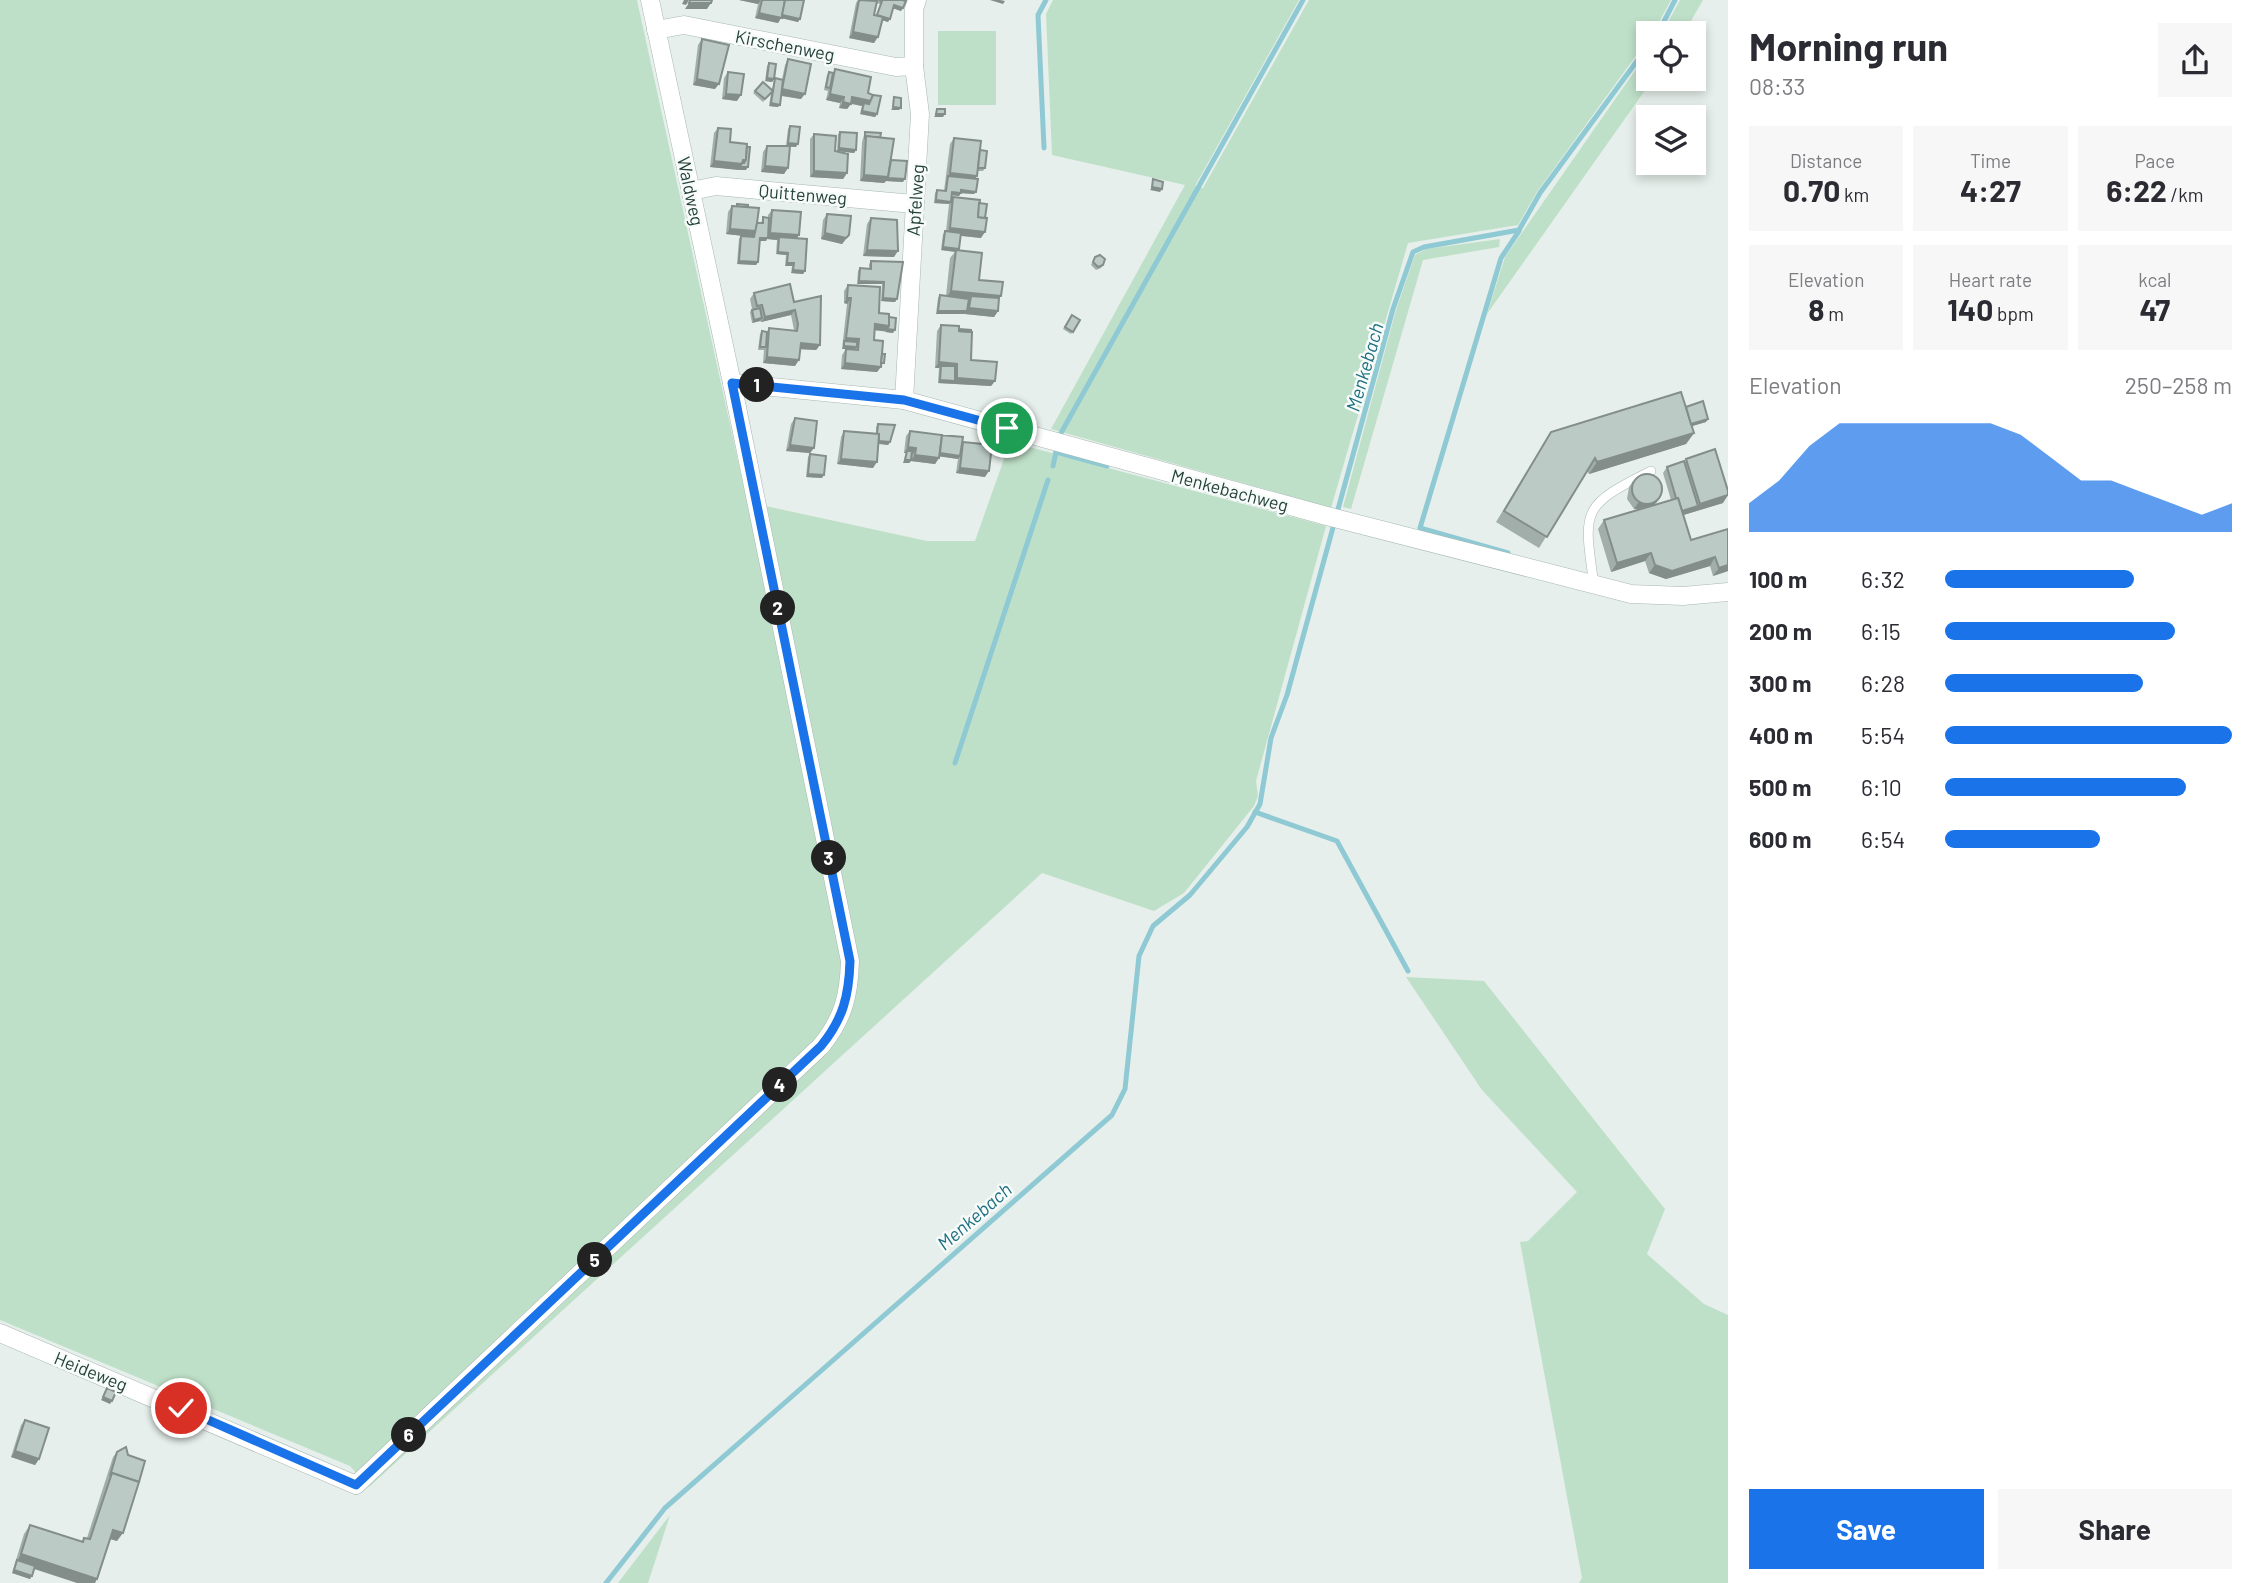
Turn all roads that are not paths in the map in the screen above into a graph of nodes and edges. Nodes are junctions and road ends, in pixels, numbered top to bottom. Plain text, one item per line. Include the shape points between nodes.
1 (650, 0) edge
2 (918, 0) edge
3 (656, 30) junction
4 (914, 66) junction
5 (691, 191) junction
6 (914, 204) junction
7 (732, 383) junction
8 (904, 400) junction
9 (1651, 471) dead end
10 (1594, 585) junction
11 (1728, 592) edge
12 (0, 1333) edge

1 - 3 street, Waldweg
2 - 4 street, Apfelweg
3 - 4 street, Kirschenweg via 684,26 896,67
3 - 5 street, Waldweg
4 - 6 street, Apfelweg via 920,114
5 - 6 street, Quittenweg via 716,186
5 - 7 street, Waldweg
6 - 8 street, Apfelweg
7 - 8 street, Menkebachweg
7 - 12 street, Heideweg via 850,961 849,995 837,1026 356,1485
8 - 10 street, Menkebachweg
9 - 10 lane via 1614,490 1593,508 1586,530
10 - 11 street, Menkebachweg via 1631,594

